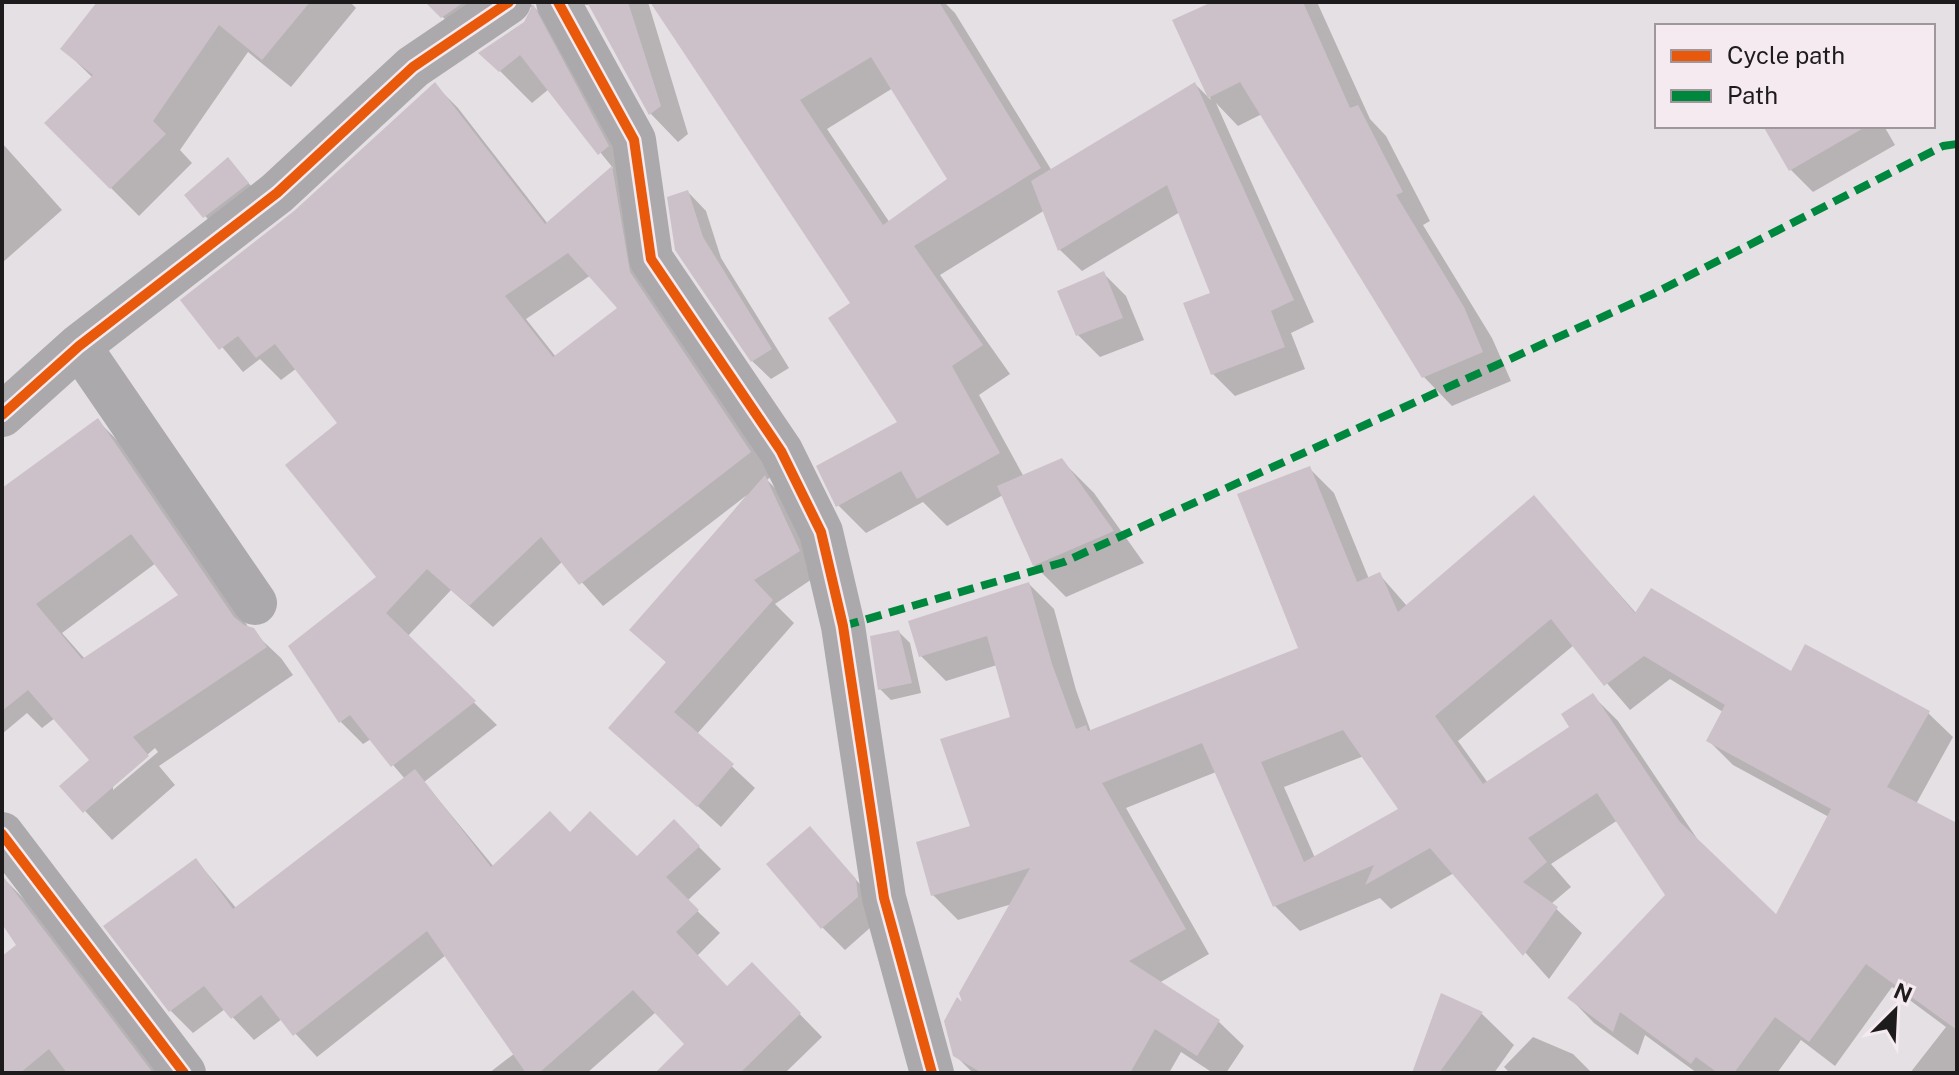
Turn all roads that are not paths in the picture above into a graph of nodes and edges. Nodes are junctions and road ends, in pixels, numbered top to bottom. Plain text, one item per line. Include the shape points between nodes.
1 (509, 2) edge
2 (558, 2) edge
3 (79, 346) junction
4 (2, 415) edge
5 (255, 603) dead end
6 (2, 834) edge
7 (184, 1073) edge
8 (932, 1073) edge

1 - 3 street via 413,67 277,193
2 - 8 street via 634,140 651,259 781,451 821,532 843,626 884,898
3 - 4 street
3 - 5 street
6 - 7 street

